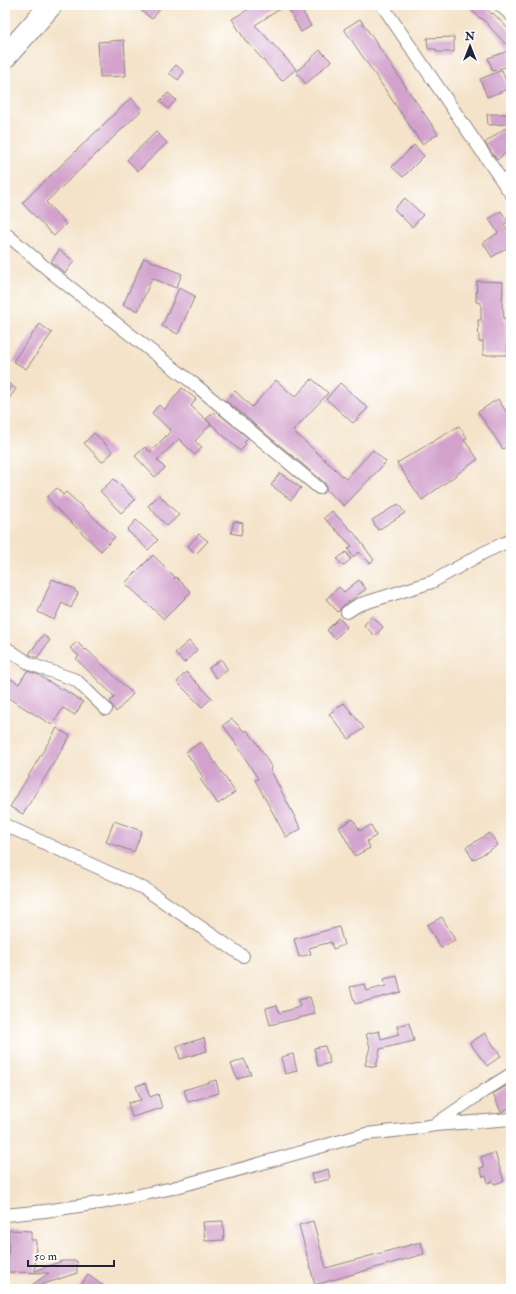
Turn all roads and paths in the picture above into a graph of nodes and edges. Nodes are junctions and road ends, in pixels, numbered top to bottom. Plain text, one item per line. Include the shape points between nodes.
1 (51, 5) edge
2 (382, 5) edge
3 (500, 5) edge
4 (511, 15) edge
5 (5, 57) edge
6 (511, 194) edge
7 (5, 233) edge
8 (319, 488) dead end
9 (511, 540) edge
10 (347, 612) dead end
11 (5, 647) edge
12 (106, 709) dead end
13 (5, 826) edge
14 (242, 956) dead end
15 (511, 1074) edge
16 (511, 1119) edge
17 (435, 1125) junction
18 (5, 1215) edge

1 - 5 highway
2 - 6 street
3 - 4 street
7 - 8 street via 193,383
9 - 10 street via 432,582 358,605
11 - 12 street via 30,664 76,680
13 - 14 street via 145,889
15 - 17 street
16 - 17 street
17 - 18 street via 366,1134 173,1188 106,1202

